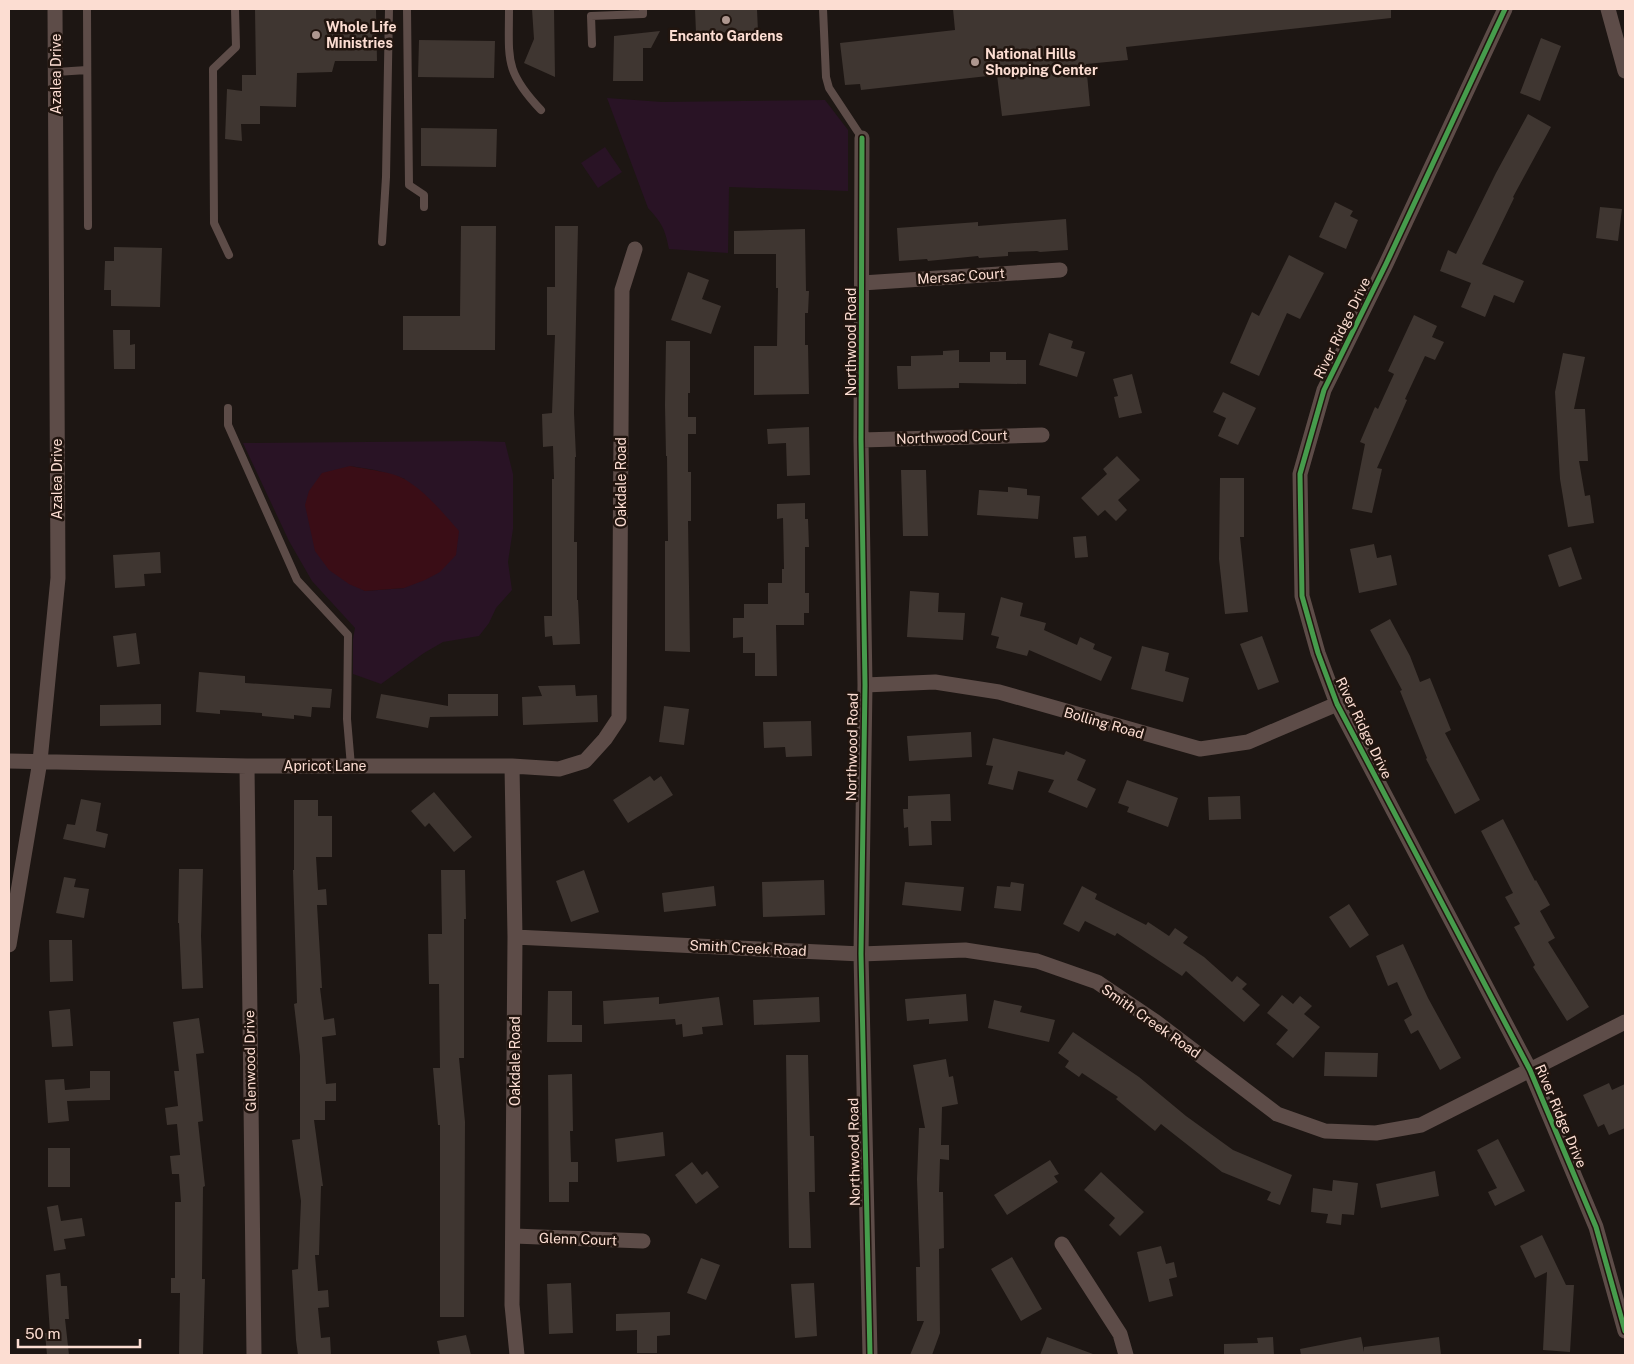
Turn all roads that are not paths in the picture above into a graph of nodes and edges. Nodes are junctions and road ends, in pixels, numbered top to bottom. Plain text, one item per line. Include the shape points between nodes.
1 (55, 9) edge
2 (86, 9) edge
3 (235, 9) edge
4 (389, 9) edge
5 (407, 9) edge
6 (509, 9) edge
7 (643, 9) edge
8 (823, 9) edge
9 (1505, 9) edge
10 (1608, 9) edge
11 (592, 44) dead end
12 (87, 70) junction
13 (1625, 71) edge
14 (56, 72) junction
15 (541, 110) dead end
16 (862, 138) joint
17 (424, 207) dead end
18 (88, 226) dead end
19 (382, 242) dead end
20 (636, 248) dead end
21 (229, 255) dead end
22 (1060, 270) dead end
23 (862, 283) junction
24 (228, 408) dead end
25 (1042, 435) dead end
26 (862, 440) junction
27 (864, 685) junction
28 (1337, 704) junction
29 (619, 718) joint
30 (9, 761) edge
31 (40, 761) junction
32 (246, 766) junction
33 (350, 766) junction
34 (512, 766) junction
35 (515, 937) junction
36 (9, 945) edge
37 (861, 954) junction
38 (1625, 1022) edge
39 (1530, 1070) junction
40 (514, 1236) junction
41 (643, 1241) dead end
42 (1062, 1244) dead end
43 (1625, 1331) edge
44 (254, 1355) edge
45 (517, 1355) edge
46 (870, 1355) edge
47 (1126, 1355) edge

1 - 14 street, Azalea Drive
2 - 12 lane
3 - 21 lane via 236,47 213,69 214,223
4 - 19 lane
5 - 17 lane via 409,185 424,195
6 - 15 lane via 509,57 513,74 523,92
7 - 11 lane via 643,14 591,16
8 - 16 lane via 829,88
9 - 28 street, River Ridge Drive via 1324,390 1300,474 1302,596
10 - 13 street
12 - 14 lane
12 - 18 lane
14 - 31 street, Azalea Drive via 58,578
16 - 23 street, Northwood Road
20 - 29 street, Oakdale Road via 622,290
22 - 23 street, Mersac Court
23 - 26 street, Northwood Road
24 - 33 lane via 228,425 297,580 348,635
25 - 26 street, Northwood Court
26 - 27 street, Northwood Road
27 - 28 street, Bolling Road via 935,682 998,692 1200,749 1248,742
27 - 37 street, Northwood Road
28 - 39 street, River Ridge Drive
29 - 34 street, Apricot Lane via 585,761 560,769
30 - 31 street, Apricot Lane
31 - 32 street, Apricot Lane
31 - 36 street, Azalea Drive
32 - 33 street, Apricot Lane
32 - 44 street, Glenwood Drive
33 - 34 street, Apricot Lane
34 - 35 street, Oakdale Road
35 - 37 street, Smith Creek Road
35 - 40 street, Oakdale Road
37 - 39 street, Smith Creek Road via 965,950 1037,961 1097,982 1156,1022 1277,1114 1325,1131 1376,1133 1421,1125
37 - 46 street, Northwood Road
38 - 39 street, Smith Creek Road
39 - 43 street, River Ridge Drive via 1596,1227
40 - 41 street, Glenn Court
40 - 45 street, Oakdale Road via 512,1304
42 - 47 street via 1120,1334

